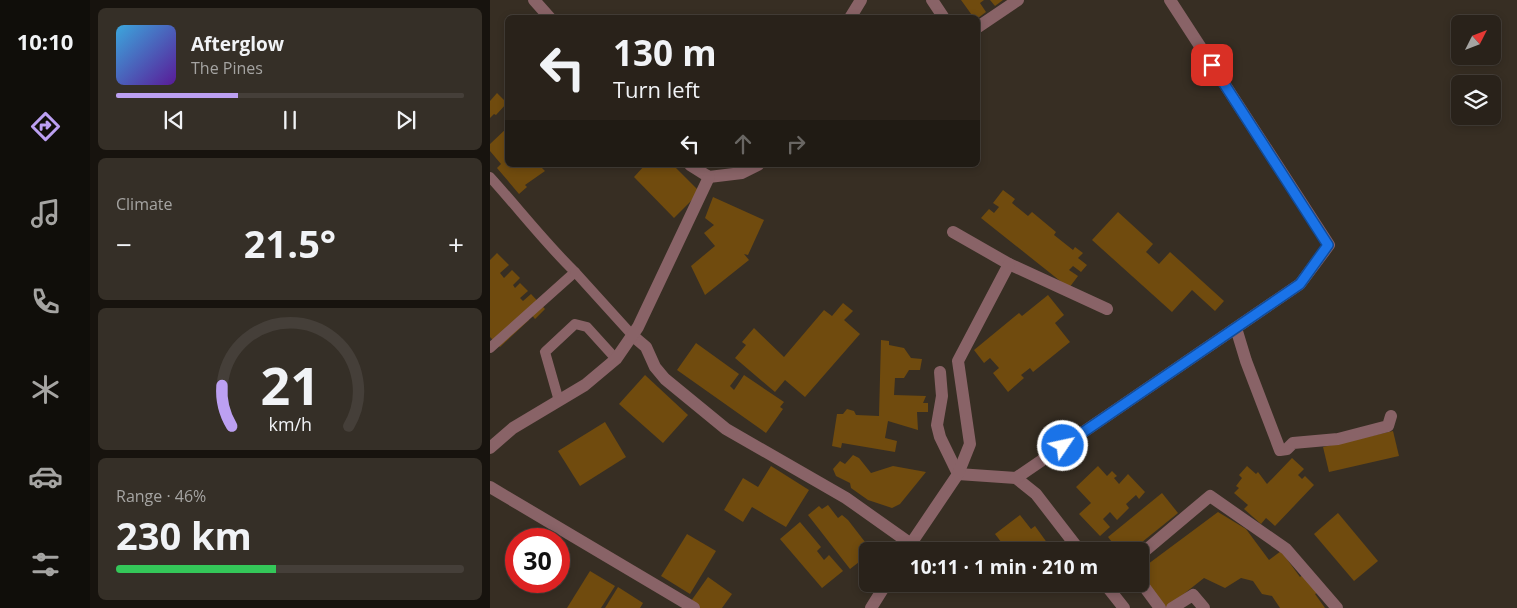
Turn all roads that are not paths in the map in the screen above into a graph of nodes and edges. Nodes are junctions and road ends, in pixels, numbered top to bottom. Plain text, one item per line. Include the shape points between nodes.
1 (534, 0) edge
2 (861, 0) edge
3 (932, 0) edge
4 (1018, 0) edge
5 (1170, 0) edge
6 (547, 15) edge
7 (852, 15) edge
8 (942, 15) edge
9 (980, 26) edge
10 (693, 167) edge
11 (754, 167) edge
12 (709, 176) junction
13 (490, 177) edge
14 (953, 232) dead end
15 (1009, 264) junction
16 (576, 272) junction
17 (1107, 309) dead end
18 (1236, 328) junction
19 (633, 336) junction
20 (490, 348) edge
21 (616, 359) junction
22 (940, 372) dead end
23 (558, 401) junction
24 (1391, 416) dead end
25 (490, 448) edge
26 (958, 474) junction
27 (1016, 478) junction
28 (490, 487) edge
29 (901, 542) edge
30 (912, 542) edge
31 (1073, 542) edge
32 (1149, 547) edge
33 (881, 592) edge
34 (1111, 592) edge
35 (1149, 592) edge
36 (694, 608) edge
37 (871, 608) edge
38 (1124, 608) edge
39 (1160, 608) edge
40 (1172, 608) edge
41 (1204, 608) edge
42 (1337, 608) edge

1 - 6 street
2 - 7 street
3 - 8 street
4 - 9 street
5 - 18 street via 1328,245 1300,284
10 - 12 street
11 - 12 street via 742,173
12 - 19 street
13 - 16 lane
14 - 15 street
15 - 17 street
15 - 26 street via 958,361 970,444
16 - 19 lane
16 - 20 lane
18 - 24 street via 1280,450 1293,443 1338,438 1388,426
18 - 27 street
19 - 21 street
19 - 29 street via 646,347 665,379 726,429 846,498
21 - 23 street via 585,385
21 - 23 lane via 587,327 576,324 545,352
22 - 26 street via 940,437
23 - 25 street via 513,428
26 - 27 street
26 - 30 street
27 - 31 street via 1036,494
28 - 36 street
32 - 42 street via 1210,496 1286,549
33 - 37 street
34 - 38 street
35 - 39 street
40 - 41 street via 1193,595

